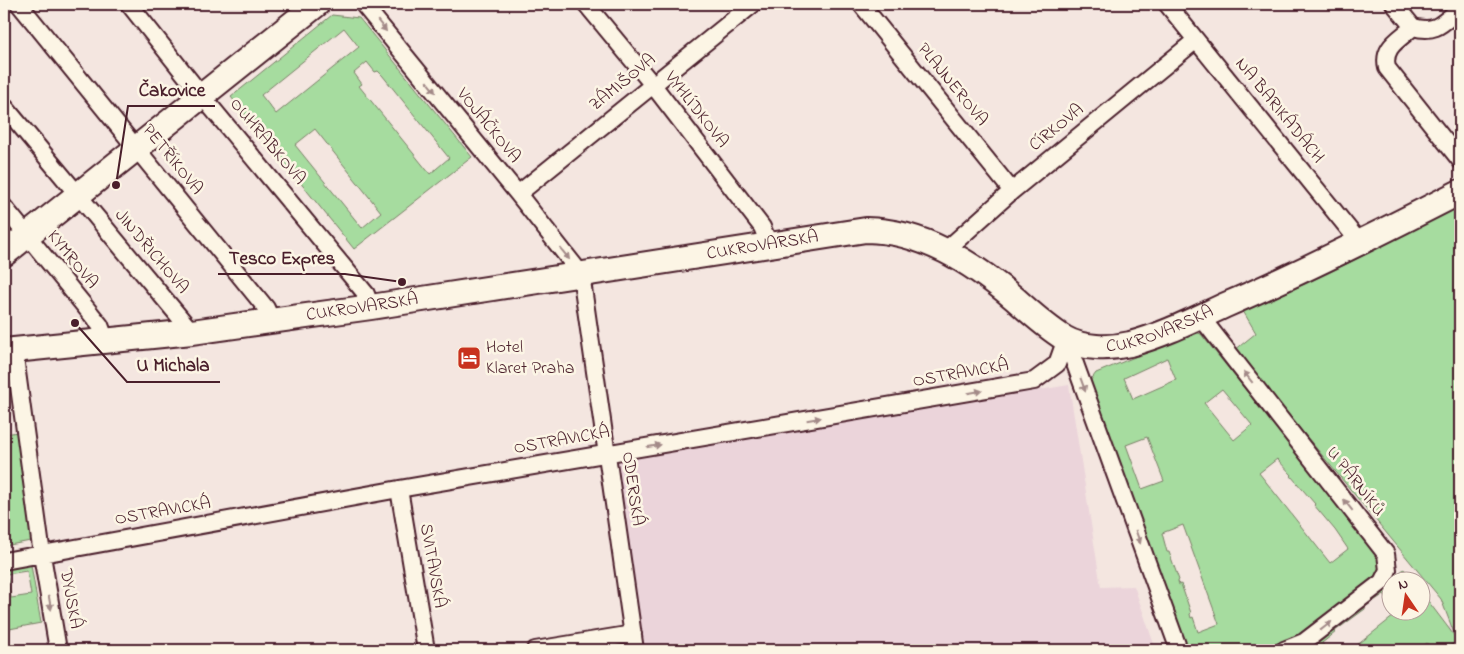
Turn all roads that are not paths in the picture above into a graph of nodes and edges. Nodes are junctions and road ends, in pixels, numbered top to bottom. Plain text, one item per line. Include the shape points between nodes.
1 (19, 4) edge
2 (129, 4) edge
3 (317, 4) edge
4 (363, 4) edge
5 (586, 4) edge
6 (753, 4) edge
7 (861, 4) edge
8 (1167, 4) edge
9 (1394, 4) edge
10 (1457, 12) dead end
11 (1413, 27) junction
12 (1196, 40) junction
13 (652, 85) junction
14 (202, 96) junction
15 (4, 106) edge
16 (137, 148) junction
17 (1460, 160) edge
18 (1012, 191) junction
19 (1460, 192) edge
20 (518, 194) junction
21 (77, 195) junction
22 (4, 207) edge
23 (26, 236) junction
24 (1360, 243) junction
25 (769, 244) junction
26 (946, 250) junction
27 (4, 254) edge
28 (581, 274) junction
29 (371, 307) junction
30 (1200, 316) junction
31 (272, 321) junction
32 (192, 332) junction
33 (1066, 339) junction
34 (106, 341) junction
35 (9, 351) edge
36 (606, 454) junction
37 (398, 489) junction
38 (42, 555) junction
39 (4, 561) edge
40 (634, 642) edge
41 (58, 650) edge
42 (426, 650) edge
43 (535, 650) edge
44 (1179, 650) edge
45 (1284, 650) edge

1 - 16 street, PETŘÍKOVA
2 - 14 street, OUHRABKOVA
3 - 14 street
4 -> 20 street, VOJÁČKOVA
5 - 13 street, VYHLÍDKOVA
6 - 13 street, ZÁMIŠOVA
7 - 18 street, PLAJNEROVA
8 - 12 street, NA BARIKÁDÁCH
9 - 11 street
10 - 11 street via 1435,29
11 - 17 street via 1387,51 1387,68
12 - 18 street, CÍRKOVA
12 - 24 street, NA BARIKÁDÁCH
13 - 20 street, ZÁMIŠOVA
13 - 25 street, VYHLÍDKOVA via 762,227
14 - 16 street
14 - 29 street, OUHRABKOVA via 366,294
15 - 21 street, JINDŘICHOVA
16 - 21 street
16 - 31 street, PETŘÍKOVA via 266,308
18 - 26 street, CÍRKOVA
19 - 24 street, CUKROVARSKÁ
20 -> 28 street, VOJÁČKOVA
21 - 23 street
21 - 32 street, JINDŘICHOVA
22 - 23 street, KYMROVA
23 - 27 street
23 - 34 street, KYMROVA via 100,325
24 - 30 street, CUKROVARSKÁ
25 - 26 street, CUKROVARSKÁ via 882,230
25 - 28 street, CUKROVARSKÁ
26 - 33 street, CUKROVARSKÁ via 979,271
28 - 29 street, CUKROVARSKÁ
28 - 36 street, ODERSKÁ
29 - 31 street, CUKROVARSKÁ
30 - 33 street, CUKROVARSKÁ via 1146,339 1122,345 1098,347
45 -> 30 street, U PÁRNÍKŮ via 1304,642 1382,582 1388,570 1386,554
31 - 32 street, CUKROVARSKÁ
32 - 34 street, CUKROVARSKÁ
36 -> 33 street, OSTRAVICKÁ via 1034,382 1057,364
33 -> 44 street
34 - 35 street, CUKROVARSKÁ
35 - 38 street, DYJSKÁ
36 - 37 street, OSTRAVICKÁ
36 - 40 street, ODERSKÁ
37 - 38 street, OSTRAVICKÁ
37 - 42 street, SVITAVSKÁ
38 - 39 street, OSTRAVICKÁ
38 -> 41 street, DYJSKÁ
40 - 43 street

